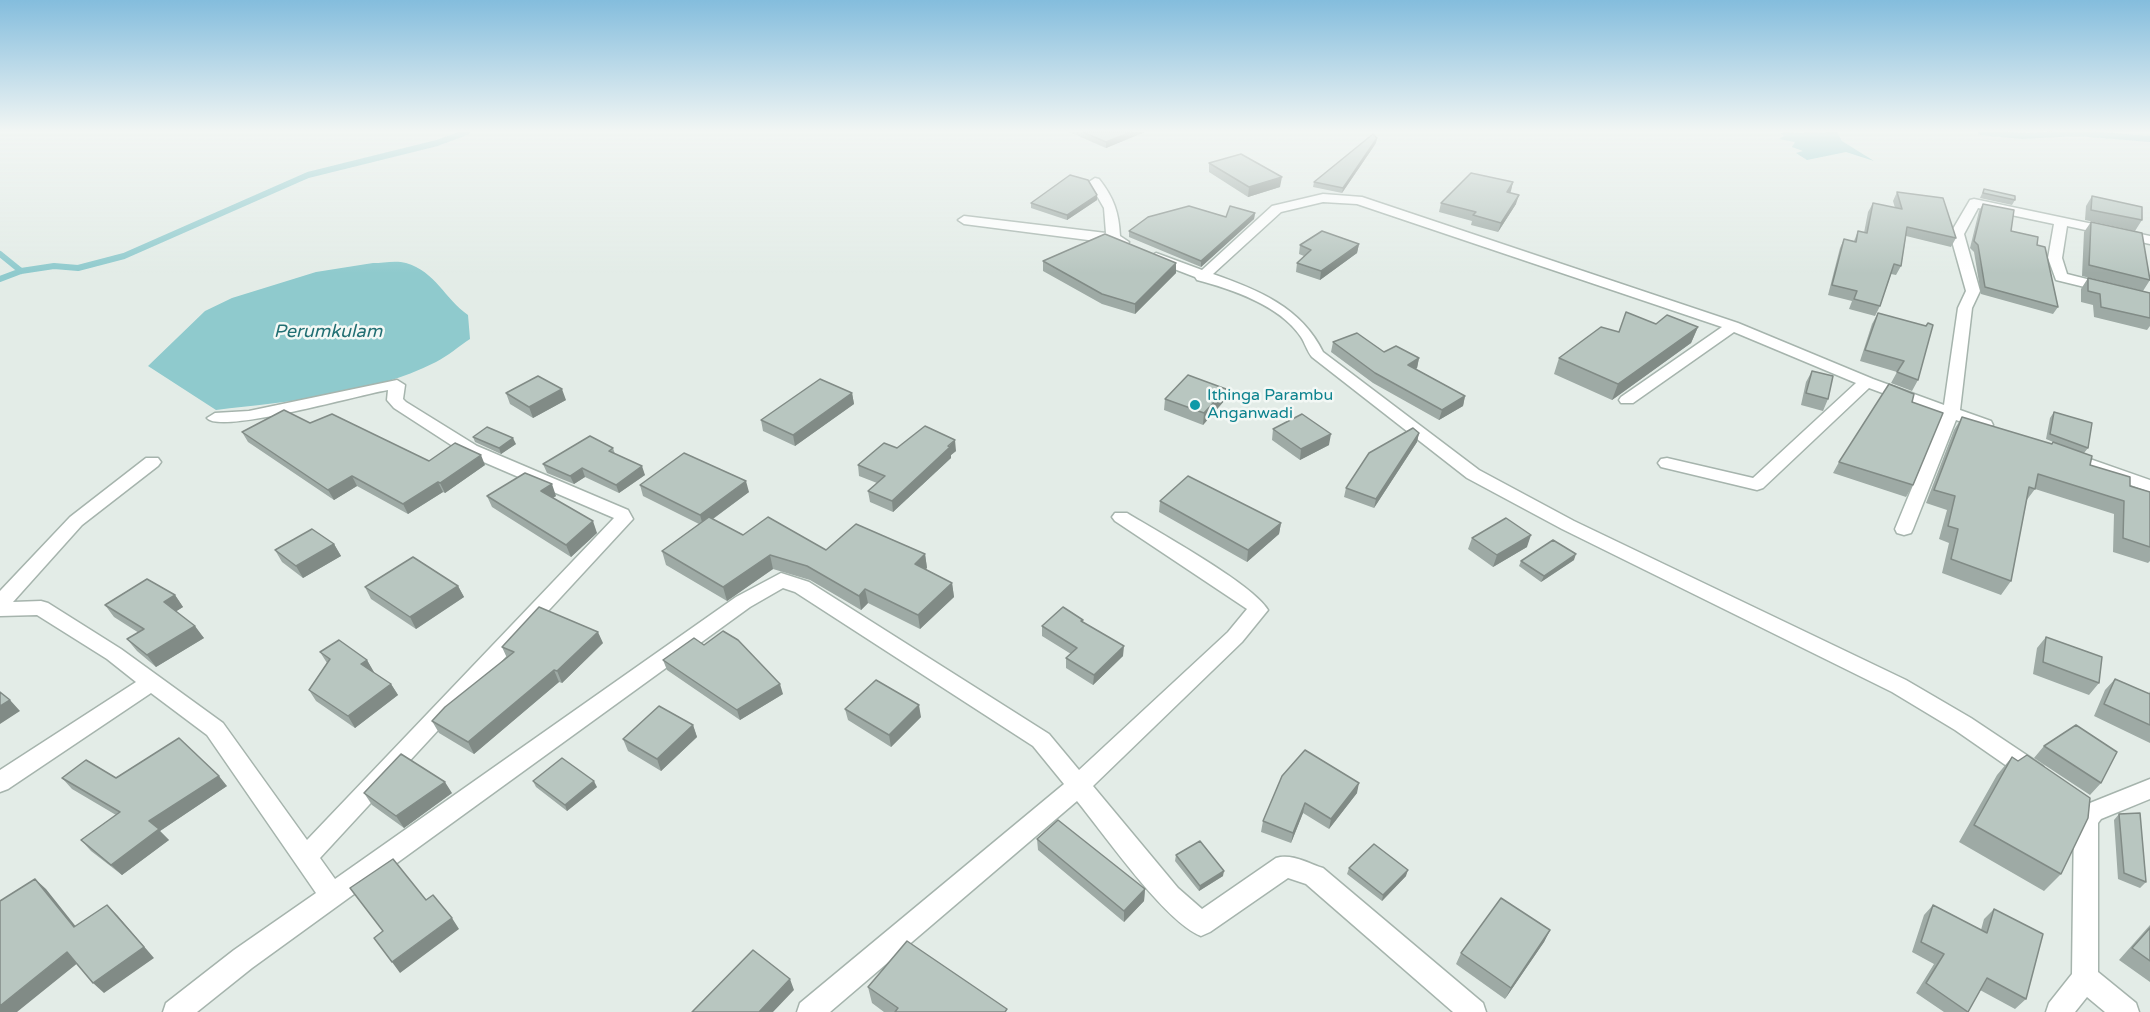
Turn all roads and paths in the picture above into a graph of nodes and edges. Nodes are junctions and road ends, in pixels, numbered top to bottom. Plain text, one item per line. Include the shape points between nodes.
1 (1095, 182) dead end
2 (964, 220) dead end
3 (2061, 222) junction
4 (1113, 238) junction
5 (2150, 240) edge
6 (1203, 277) junction
7 (2150, 298) edge
8 (1733, 326) junction
9 (1867, 382) junction
10 (1627, 400) edge
11 (1951, 413) junction
12 (215, 418) dead end
13 (1995, 429) edge
14 (2050, 449) edge
15 (152, 462) dead end
16 (1667, 463) dead end
17 (2150, 486) edge
18 (1122, 517) dead end
19 (1904, 529) dead end
20 (0, 603) edge
21 (0, 609) edge
22 (152, 682) junction
23 (2047, 781) edge
24 (0, 782) edge
25 (1078, 785) junction
26 (2150, 789) edge
27 (306, 857) junction
28 (332, 895) junction
29 (2085, 978) junction
30 (176, 1012) edge
31 (810, 1012) edge
32 (1473, 1012) edge
33 (2059, 1012) edge
34 (2126, 1012) edge

1 - 4 street via 1113,211
2 - 4 street
3 - 5 street
3 - 7 street via 2055,258 2061,277
3 - 11 street via 1974,203 1957,234 1973,291 1965,308
4 - 6 street
6 - 8 street via 1277,209 1323,198 1359,200
6 - 23 street via 1287,312 1314,343 1317,354 1473,474 1568,525 1899,686
8 - 9 street
8 - 10 street
9 - 11 street
9 - 16 street via 1757,484
11 - 13 street
11 - 19 street
12 - 27 street via 249,416 397,385 395,400 400,405 471,450 622,514 624,519
14 - 17 street
15 - 20 street via 76,521
18 - 25 street via 1230,587 1258,610 1235,637
21 - 22 street via 40,608
22 - 24 street
22 - 27 street via 215,729
25 - 28 street via 1041,740 802,587 781,580 743,602
25 - 31 street
25 - 32 street via 1170,896 1201,924 1286,866 1314,876
26 - 29 street via 2084,806
27 - 28 street
28 - 30 street
29 - 33 street
29 - 34 street

